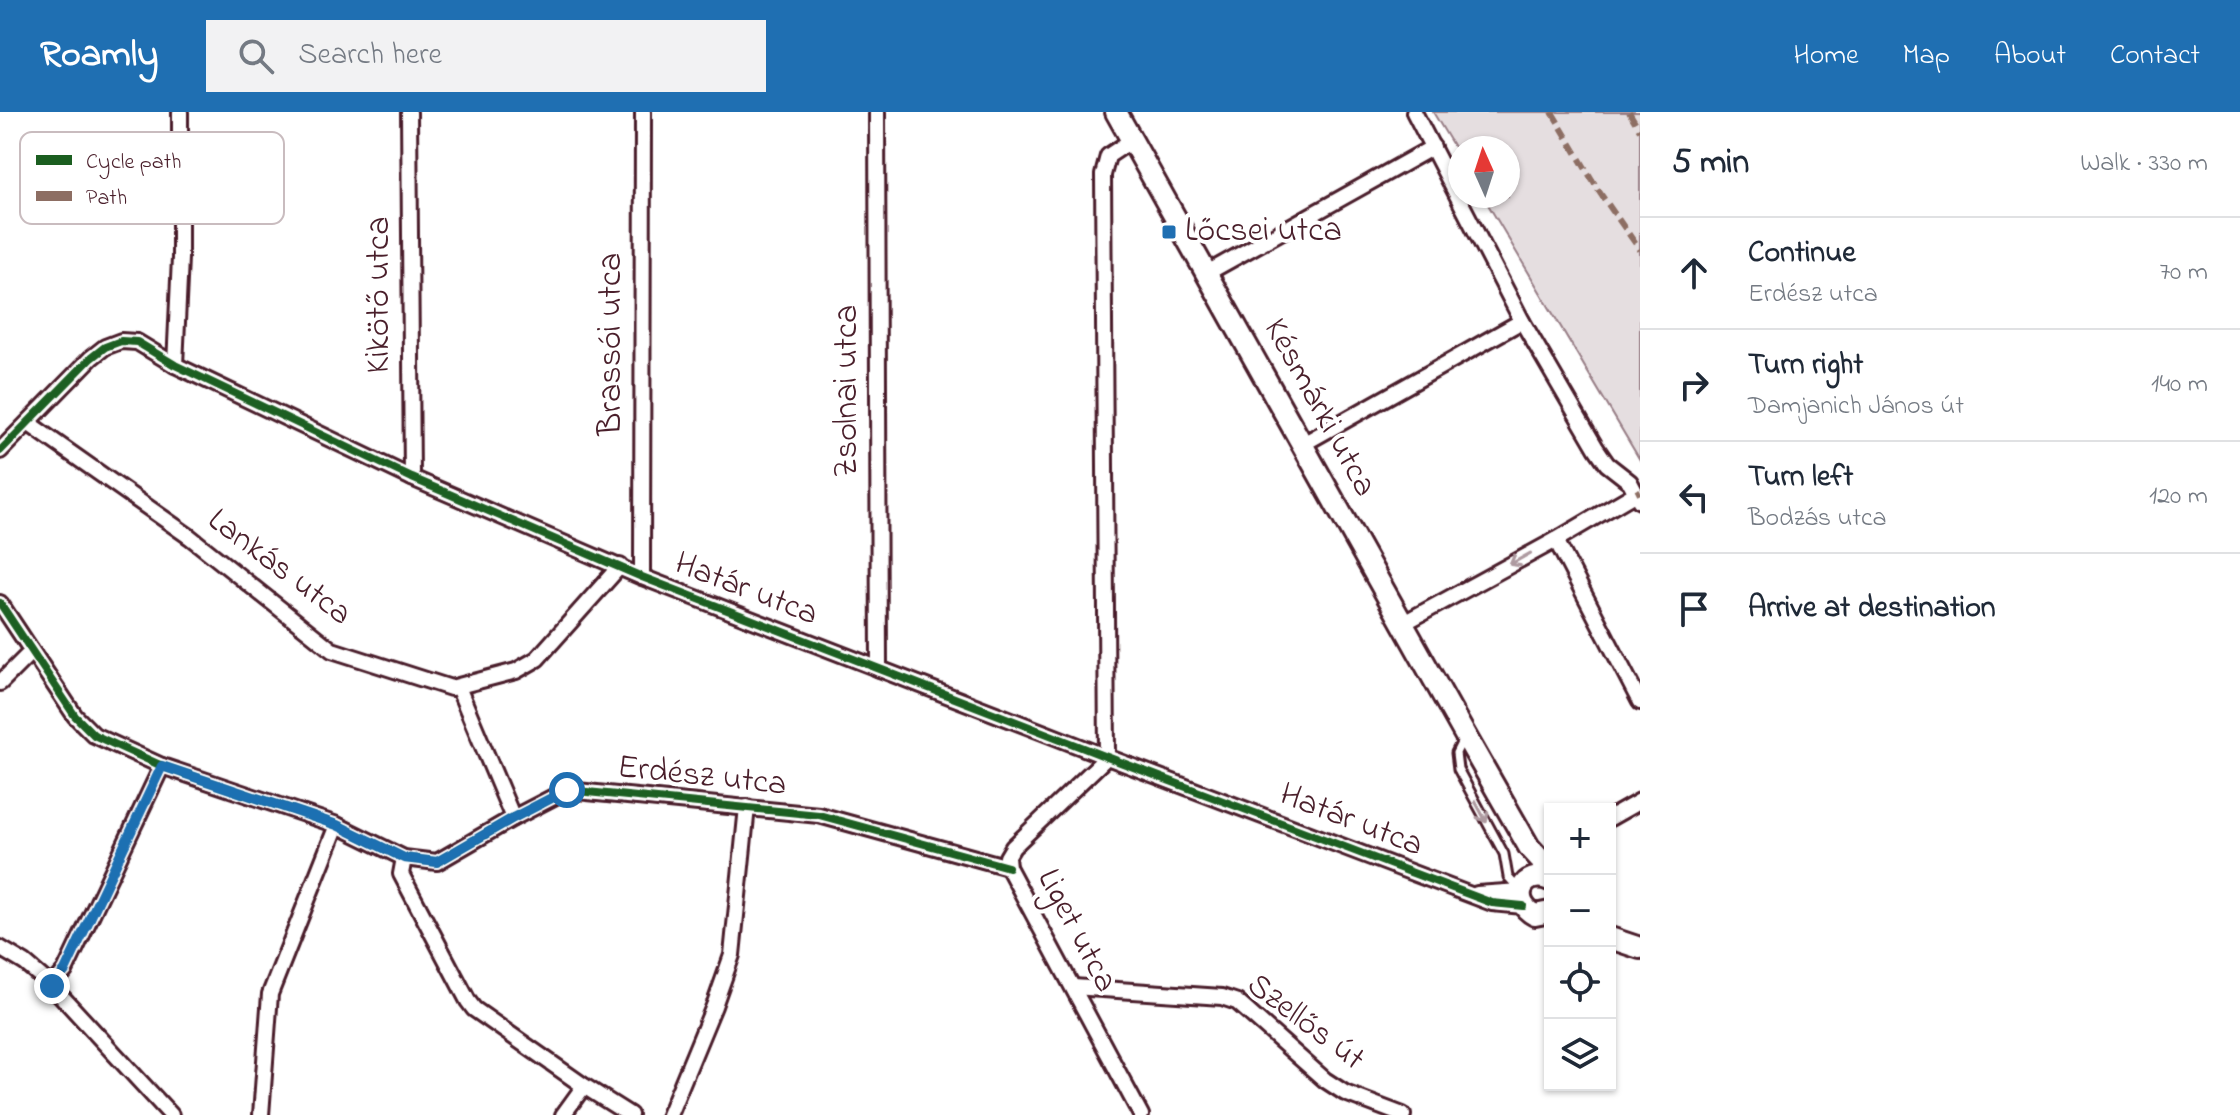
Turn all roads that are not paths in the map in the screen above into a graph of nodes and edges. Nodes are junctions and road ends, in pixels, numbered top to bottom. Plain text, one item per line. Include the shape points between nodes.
1 (409, 112) edge
2 (643, 112) edge
3 (877, 112) edge
4 (1116, 112) edge
5 (1414, 112) edge
6 (1132, 140) junction
7 (1433, 147) junction
8 (180, 224) edge
9 (1207, 273) junction
10 (1522, 321) junction
11 (175, 365) junction
12 (28, 423) junction
13 (1303, 444) junction
14 (0, 451) edge
15 (412, 478) junction
16 (1638, 497) edge
17 (1556, 540) junction
18 (620, 566) junction
19 (642, 577) junction
20 (0, 603) edge
21 (1402, 624) junction
22 (31, 652) junction
23 (879, 669) junction
24 (0, 683) edge
25 (458, 687) junction
26 (1640, 702) edge
27 (1465, 735) junction
28 (1107, 757) junction
29 (162, 766) junction
30 (1639, 804) edge
31 (747, 807) junction
32 (1616, 815) edge
33 (513, 818) junction
34 (337, 825) junction
35 (1529, 847) junction
36 (404, 858) junction
37 (1008, 867) junction
38 (1547, 875) edge
39 (1544, 878) edge
40 (1523, 892) junction
41 (1544, 915) edge
42 (1616, 940) edge
43 (0, 948) edge
44 (1640, 948) edge
45 (52, 986) junction
46 (1073, 987) junction
47 (584, 1086) junction
48 (171, 1115) edge
49 (261, 1115) edge
50 (563, 1115) edge
51 (630, 1115) edge
52 (669, 1115) edge
53 (1141, 1115) edge
54 (1403, 1115) edge

1 - 15 street, Kikötő utca
2 - 19 street, Brassói utca
3 - 23 street, Zsolnai utca
4 - 6 street, Késmárki utca
5 - 7 street
6 - 9 street, Késmárki utca
6 - 28 street via 1108,156 1103,175
7 - 9 street
7 - 10 street
8 - 11 street
9 - 13 street, Késmárki utca
10 - 13 street
10 - 16 street via 1607,464 1630,482
11 - 12 street, Határ utca via 137,342 105,347
11 - 15 street, Határ utca
12 - 14 street, Határ utca
12 - 25 street, Lankás utca via 190,537 332,650
13 - 21 street, Késmárki utca
15 - 18 street, Határ utca
16 - 17 street
17 -> 21 street
17 - 26 street
18 - 19 street, Határ utca
18 - 25 street, Lankás utca via 537,659 516,671
19 - 23 street, Határ utca
20 - 22 street
21 - 27 street, Késmárki utca
22 - 24 street
22 - 29 street via 94,735
23 - 28 street, Határ utca
25 - 33 street
27 - 35 street, Késmárki utca
27 -> 40 lane via 1456,753 1458,769 1504,854 1508,877
28 - 37 street, Liget utca via 1013,847
28 - 40 street, Határ utca via 1492,903
29 - 34 street
29 - 45 street via 65,971
30 - 32 street
31 - 33 street, Erdész utca via 567,790
31 - 37 street, Erdész utca via 819,815
31 - 52 street via 732,955
33 - 36 street, Erdész utca via 437,862
34 - 36 street
34 - 49 street via 270,994
35 - 38 street, Késmárki utca
35 - 40 street
36 - 47 street via 401,874 474,1009
37 - 46 street, Liget utca
39 - 40 street
40 - 41 street via 1535,915
42 - 44 street
43 - 45 street
45 - 48 street
46 - 53 street, Liget utca
46 - 54 street, Szellős út via 1237,1002 1325,1080
47 - 50 street
47 - 51 street

